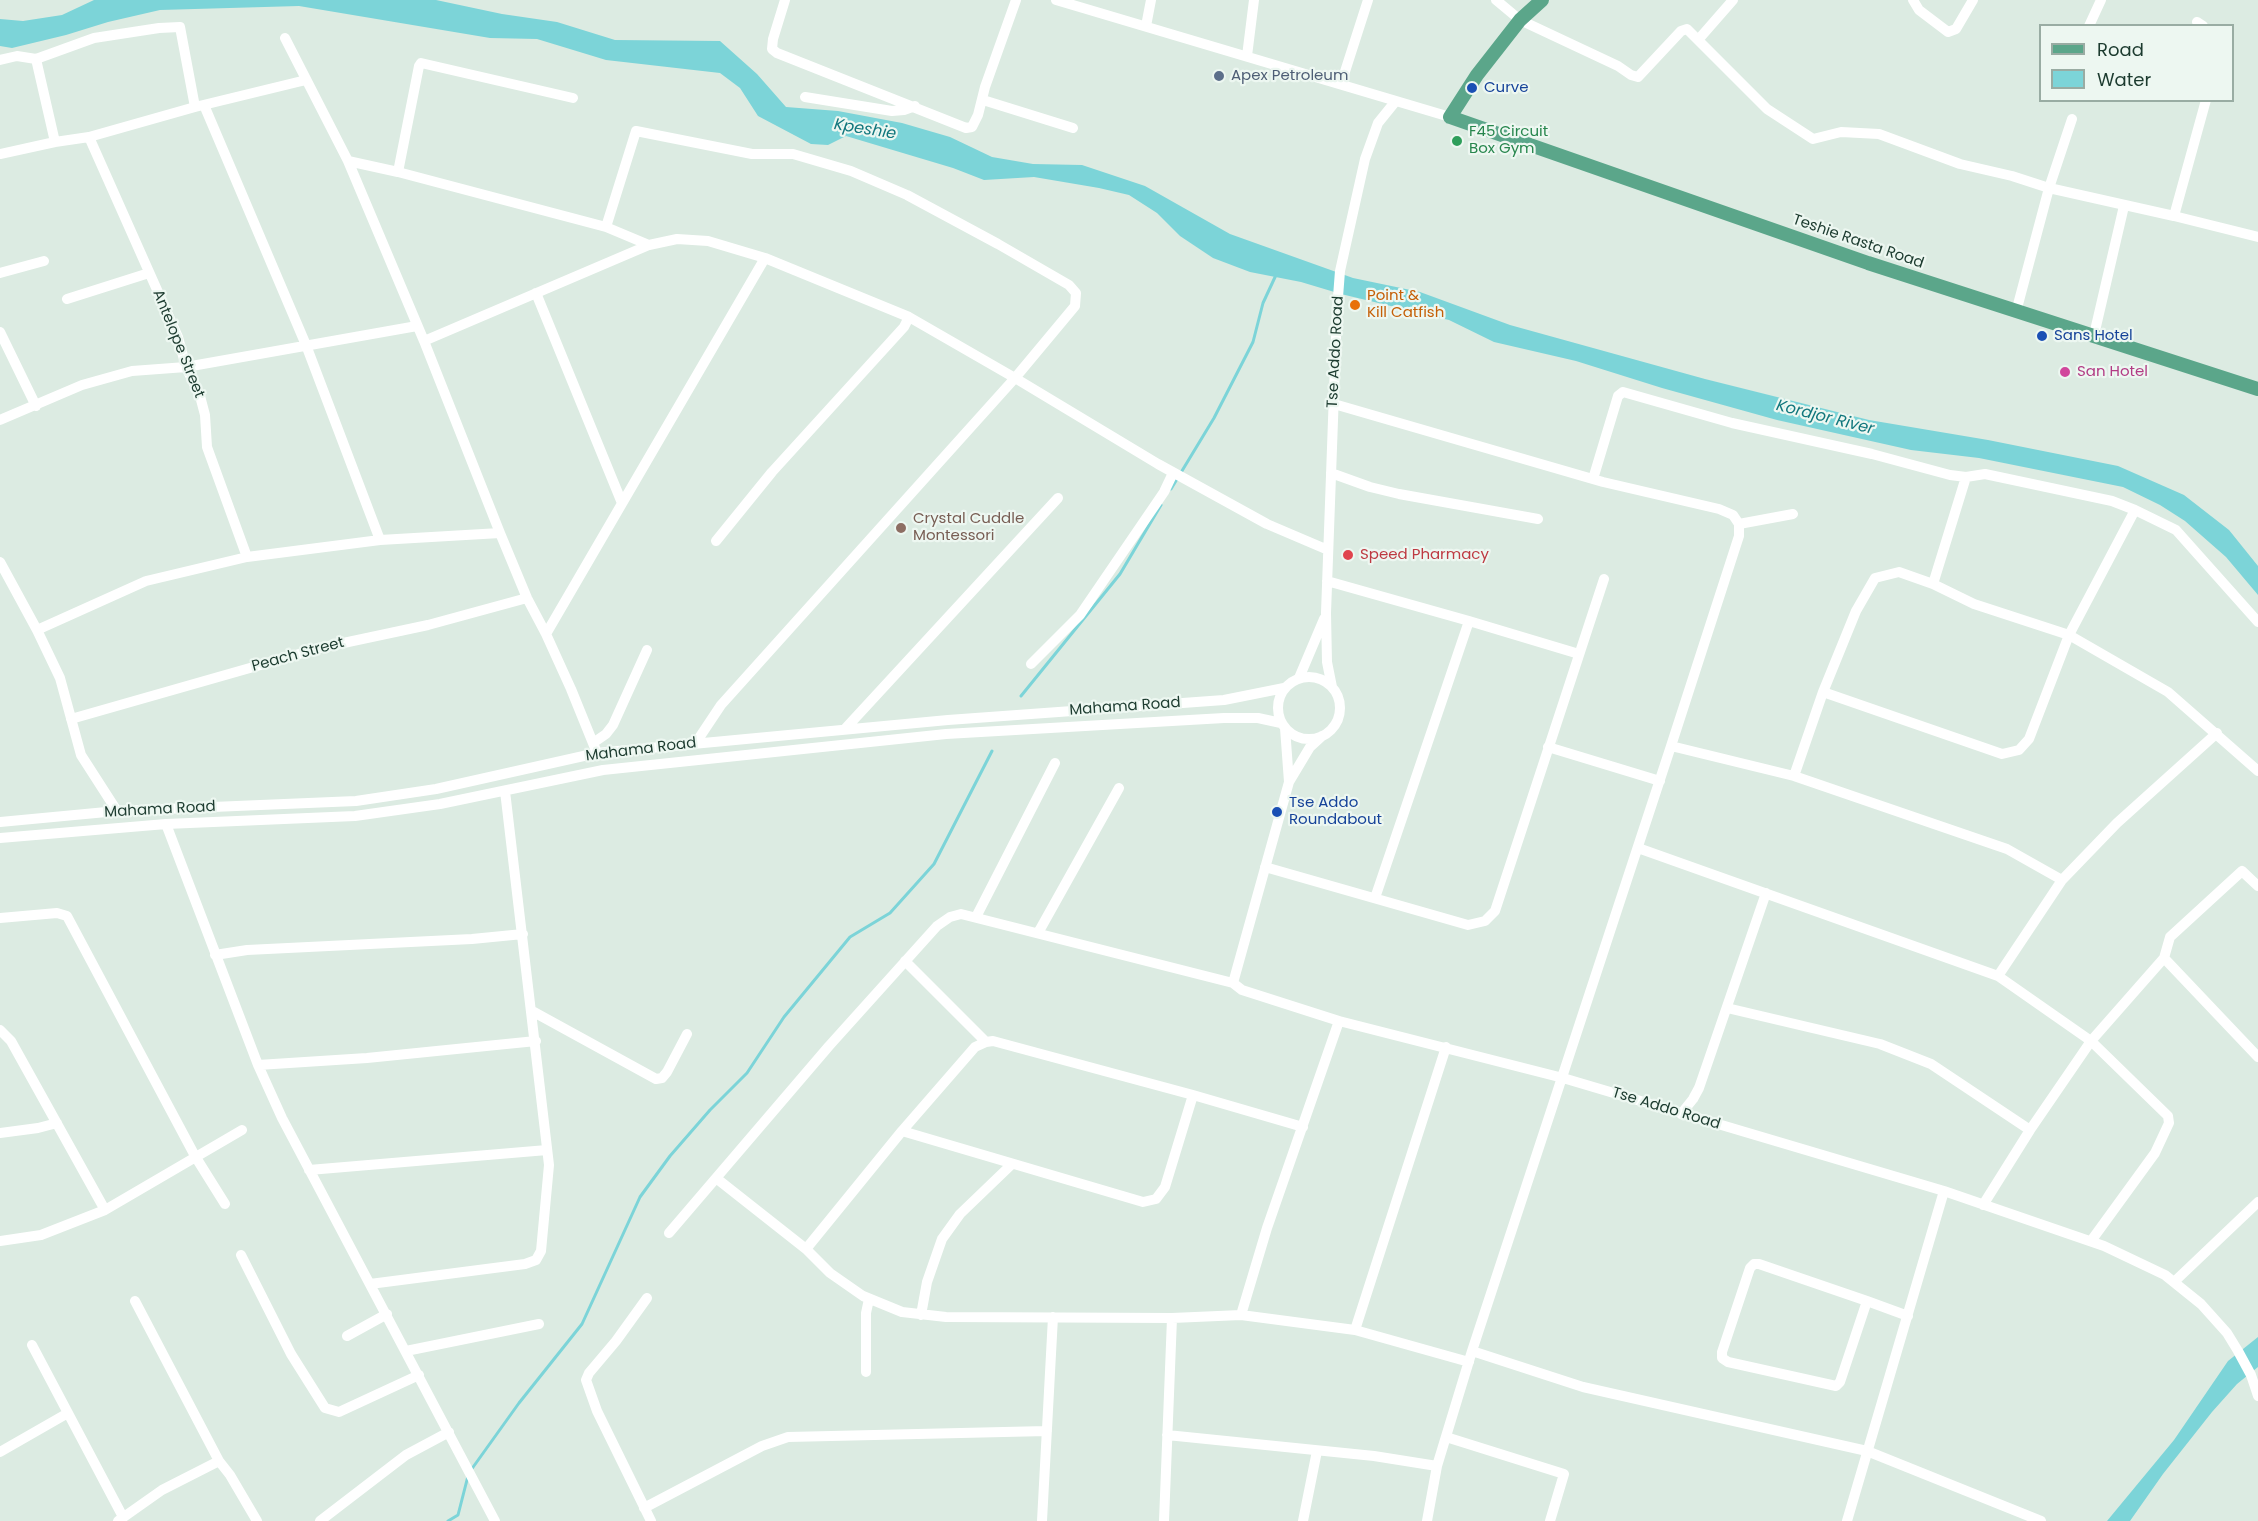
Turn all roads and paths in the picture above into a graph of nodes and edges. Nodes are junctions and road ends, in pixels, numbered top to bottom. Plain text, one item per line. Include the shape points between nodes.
1 (785, 0) edge
2 (1016, 0) edge
3 (1056, 0) edge
4 (1151, 0) edge
5 (1254, 0) edge
6 (1368, 0) edge
7 (1496, 0) edge
8 (1542, 0) edge
9 (1733, 0) edge
10 (1913, 0) edge
11 (1973, 0) edge
12 (2101, 0) edge
13 (1520, 20) junction
14 (2090, 24) edge
15 (1146, 26) junction
16 (285, 38) dead end
17 (1698, 40) junction
18 (1247, 56) junction
19 (36, 58) junction
20 (0, 60) edge
21 (306, 80) junction
22 (1341, 84) junction
23 (805, 97) dead end
24 (573, 98) dead end
25 (983, 100) junction
26 (1395, 102) junction
27 (2205, 102) edge
28 (199, 106) junction
29 (915, 106) junction
30 (1450, 117) junction
31 (2072, 119) dead end
32 (1073, 128) dead end
33 (88, 137) junction
34 (55, 142) junction
35 (0, 154) edge
36 (348, 161) junction
37 (398, 172) junction
38 (2049, 188) junction
39 (2124, 206) junction
40 (2174, 216) junction
41 (606, 227) junction
42 (2258, 237) edge
43 (649, 244) junction
44 (765, 258) junction
45 (44, 261) dead end
46 (0, 273) edge
47 (149, 273) junction
48 (536, 293) junction
49 (67, 299) dead end
50 (2016, 312) junction
51 (909, 318) junction
52 (417, 326) junction
53 (0, 332) edge
54 (2094, 335) junction
55 (423, 341) junction
56 (306, 345) junction
57 (186, 367) junction
58 (1015, 378) junction
59 (2258, 389) edge
60 (1334, 404) junction
61 (36, 406) junction
62 (0, 420) edge
63 (1174, 473) junction
64 (1331, 473) junction
65 (1966, 477) junction
66 (1593, 479) junction
67 (1058, 498) dead end
68 (622, 503) junction
69 (2135, 510) junction
70 (1793, 513) dead end
71 (1538, 519) dead end
72 (1739, 524) junction
73 (500, 533) junction
74 (380, 540) junction
75 (716, 541) dead end
76 (1328, 550) junction
77 (247, 557) junction
78 (0, 562) edge
79 (1604, 579) dead end
80 (1327, 582) junction
81 (1933, 584) junction
82 (528, 598) junction
83 (1326, 614) junction
84 (1469, 621) junction
85 (2258, 622) edge
86 (37, 630) junction
87 (546, 634) junction
88 (2069, 635) junction
89 (647, 650) dead end
90 (1579, 654) junction
91 (1031, 664) dead end
92 (1299, 678) junction
93 (1332, 687) junction
94 (1284, 688) junction
95 (1824, 692) junction
96 (71, 719) junction
97 (1283, 726) junction
98 (845, 729) junction
99 (2217, 733) junction
100 (1323, 736) junction
101 (695, 744) junction
102 (1671, 746) junction
103 (1548, 747) junction
104 (595, 748) junction
105 (1055, 763) dead end
106 (2258, 771) edge
107 (1794, 776) junction
108 (1660, 781) junction
109 (1289, 782) junction
110 (1119, 788) dead end
111 (505, 791) junction
112 (117, 811) junction
113 (0, 822) edge
114 (166, 824) junction
115 (0, 838) edge
116 (1638, 848) junction
117 (1265, 867) junction
118 (2062, 880) junction
119 (2258, 886) edge
120 (1766, 894) junction
121 (1376, 898) junction
122 (976, 917) junction
123 (0, 918) edge
124 (1038, 933) junction
125 (523, 934) junction
126 (215, 955) junction
127 (2164, 958) junction
128 (905, 961) junction
129 (1998, 976) junction
130 (1233, 983) junction
131 (1727, 1008) junction
132 (532, 1011) junction
133 (1339, 1021) junction
134 (0, 1030) edge
135 (687, 1034) dead end
136 (536, 1041) junction
137 (986, 1041) junction
138 (2091, 1041) junction
139 (1446, 1047) junction
140 (2258, 1057) edge
141 (258, 1065) junction
142 (1563, 1078) junction
143 (1193, 1095) junction
144 (1681, 1114) junction
145 (57, 1124) junction
146 (1303, 1127) junction
147 (242, 1130) dead end
148 (2030, 1130) junction
149 (902, 1131) junction
150 (0, 1133) edge
151 (547, 1150) junction
152 (195, 1156) junction
153 (1012, 1164) junction
154 (309, 1170) junction
155 (716, 1178) junction
156 (1944, 1191) junction
157 (2258, 1202) edge
158 (225, 1204) dead end
159 (1983, 1205) junction
160 (105, 1210) junction
161 (669, 1233) dead end
162 (0, 1241) edge
163 (2091, 1241) junction
164 (806, 1249) junction
165 (241, 1255) dead end
166 (2174, 1282) junction
167 (370, 1284) junction
168 (647, 1298) dead end
169 (869, 1299) junction
170 (135, 1301) dead end
171 (1867, 1301) junction
172 (387, 1314) junction
173 (921, 1315) junction
174 (1241, 1316) junction
175 (1908, 1316) junction
176 (1053, 1317) junction
177 (1172, 1318) junction
178 (539, 1324) dead end
179 (1355, 1330) junction
180 (346, 1336) dead end
181 (32, 1345) dead end
182 (406, 1351) junction
183 (1470, 1357) junction
184 (866, 1372) dead end
185 (419, 1375) junction
186 (2258, 1396) edge
187 (68, 1413) junction
188 (1047, 1431) junction
189 (449, 1432) junction
190 (1167, 1435) junction
191 (1446, 1437) junction
192 (1317, 1451) junction
193 (1867, 1451) junction
194 (0, 1452) edge
195 (219, 1461) junction
196 (1437, 1466) junction
197 (644, 1508) junction
198 (121, 1519) edge
199 (257, 1521) edge
200 (320, 1521) edge
201 (495, 1521) edge
202 (651, 1521) edge
203 (1042, 1521) edge
204 (1164, 1521) edge
205 (1303, 1521) edge
206 (1427, 1521) edge
207 (1550, 1521) edge
208 (1847, 1521) edge
209 (2041, 1521) edge

1 - 29 street via 772,49
2 - 25 street
3 - 15 street
4 - 15 street
5 - 18 street
6 - 22 street
7 - 13 street
8 - 13 main road
9 - 17 street
10 - 11 street via 1919,10 1948,32 1956,29
12 - 14 street
13 - 17 street via 1638,77 1681,31 1687,29
13 - 30 main road
15 - 18 street
16 - 21 street
17 - 38 street via 1767,109 1813,139 1841,132 1879,134 1960,164
18 - 22 street
19 - 20 street via 17,56
19 - 28 street via 94,38 180,27
19 - 34 street
21 - 28 street
21 - 36 street
22 - 26 street
23 - 29 street via 892,111
24 - 37 street via 421,63
25 - 29 street via 972,127 966,128
25 - 32 street
26 - 30 street
26 - 60 street, Tse Addo Road via 1378,123 1365,159 1340,271
27 - 40 street
28 - 33 street
28 - 56 street
30 - 50 main road, Teshie Rasta Road
31 - 38 street
33 - 34 street
33 - 47 street, Antelope Street
34 - 35 street
36 - 37 street
36 - 52 street
37 - 41 street
38 - 39 street
38 - 50 street
39 - 40 street
39 - 54 street
40 - 42 street
41 - 43 street
41 - 58 street via 636,130 752,154 793,154 859,174 988,238 1069,285 1076,293 1075,306
43 - 44 street via 677,239 708,241
43 - 48 street
44 - 51 street
44 - 68 street
45 - 46 street
47 - 49 street
47 - 57 street, Antelope Street via 178,337
48 - 55 street
48 - 68 street
50 - 54 main road, Teshie Rasta Road
51 - 58 street
51 - 75 street via 772,471
52 - 55 street
52 - 56 street
53 - 61 street
54 - 59 main road, Teshie Rasta Road
55 - 73 street
56 - 57 street
56 - 74 street
57 - 61 street via 132,371 103,378
57 - 77 street, Antelope Street via 200,396 207,447
58 - 63 street
58 - 101 street via 721,705
60 - 64 street, Tse Addo Road
60 - 66 street
61 - 62 street
63 - 76 street via 1267,524
63 - 91 street via 1080,615
64 - 71 street via 1399,494
64 - 76 street, Tse Addo Road
65 - 66 street via 1732,423 1623,392 1618,396
65 - 69 street via 1985,474 2112,501
65 - 81 street
66 - 72 street via 1719,509 1733,515
67 - 98 street
68 - 87 street
69 - 85 street via 2176,530
69 - 88 street
70 - 72 street
72 - 102 street
73 - 74 street
73 - 82 street
74 - 77 street
76 - 80 street, Tse Addo Road
77 - 86 street via 146,581
78 - 86 street
79 - 90 street
80 - 83 street, Tse Addo Road
80 - 84 street
81 - 88 street via 1974,604
81 - 95 street via 1899,572 1875,578 1856,610
82 - 87 street
82 - 96 street, Peach Street via 320,648
83 - 92 street, Tse Addo Road
83 - 93 street, Tse Addo Road
84 - 90 street
84 - 121 street
86 - 96 street via 60,678
87 - 104 street
88 - 95 street via 2029,739 2019,750 2002,754
88 - 99 street via 2168,692
89 - 104 street via 613,725
90 - 103 street
92 - 93 street via 1311,676
92 - 94 street
93 - 100 street via 1338,697 1338,719
94 - 97 street via 1278,711
94 - 98 street, Mahama Road via 1224,700
95 - 107 street
96 - 112 street via 81,755
97 - 100 street via 1303,738
97 - 109 street
97 - 111 street, Mahama Road via 1258,718 1224,718 946,734 603,770
98 - 101 street, Mahama Road
99 - 106 street
99 - 118 street
100 - 109 street via 1310,747
101 - 104 street, Mahama Road
102 - 107 street
102 - 108 street
103 - 108 street
103 - 121 street via 1495,910 1485,921 1468,925
104 - 112 street, Mahama Road via 436,789 356,801
105 - 122 street
107 - 118 street via 2007,849
108 - 116 street
109 - 117 street
110 - 124 street
111 - 114 street, Mahama Road via 355,816
111 - 125 street
112 - 113 street, Mahama Road
114 - 115 street, Mahama Road
114 - 126 street
116 - 120 street
116 - 142 street
117 - 121 street
117 - 130 street
118 - 129 street
119 - 127 street via 2242,871 2170,937
120 - 129 street
120 - 131 street
122 - 124 street, Tse Addo Road
122 - 128 street, Tse Addo Road via 950,917
123 - 152 street via 57,913 67,916
124 - 130 street, Tse Addo Road
125 - 126 street
125 - 132 street
126 - 141 street
127 - 138 street
127 - 140 street
128 - 137 street
128 - 155 street, Tse Addo Road
129 - 138 street
130 - 133 street, Tse Addo Road via 1242,990
131 - 144 street via 1699,1088
131 - 148 street via 1880,1044 1931,1064
132 - 135 street via 656,1079 667,1072
132 - 136 street
133 - 139 street, Tse Addo Road
133 - 146 street
134 - 145 street via 11,1041
136 - 141 street
136 - 151 street
137 - 143 street
137 - 149 street via 975,1047
138 - 148 street
138 - 163 street via 2168,1116 2169,1123 2155,1153
139 - 142 street, Tse Addo Road
139 - 179 street
141 - 154 street
142 - 144 street, Tse Addo Road
142 - 183 street
143 - 146 street
143 - 153 street via 1166,1187 1156,1199 1143,1202
144 - 156 street, Tse Addo Road
145 - 150 street
145 - 160 street
146 - 174 street
147 - 152 street
148 - 159 street
149 - 153 street
149 - 164 street
151 - 154 street
151 - 167 street via 541,1251 536,1260
152 - 158 street
152 - 160 street
153 - 173 street via 960,1214 942,1239 927,1282
154 - 167 street
155 - 161 street, Tse Addo Road
155 - 164 street
156 - 159 street, Tse Addo Road
156 - 175 street
157 - 166 street
159 - 163 street, Tse Addo Road
160 - 162 street via 54,1231
163 - 166 street, Tse Addo Road via 2138,1260
164 - 169 street via 830,1273
165 - 185 street via 291,1354 325,1408 339,1412
166 - 186 street, Tse Addo Road via 2227,1333
167 - 172 street
168 - 197 street via 586,1380
169 - 173 street
169 - 184 street
170 - 195 street
171 - 171 street via 1754,1264 1722,1358 1836,1386
171 - 175 street
172 - 180 street
172 - 182 street
173 - 176 street
174 - 177 street
174 - 179 street
175 - 193 street
176 - 177 street
176 - 188 street
177 - 190 street
178 - 182 street
179 - 183 street
181 - 187 street
182 - 185 street
183 - 191 street
183 - 193 street via 1583,1387
185 - 189 street
187 - 194 street
187 - 198 street
188 - 197 street via 788,1437 762,1446
188 - 203 street
189 - 200 street via 406,1455
189 - 201 street
190 - 192 street
190 - 204 street
191 - 196 street
191 - 207 street via 1564,1474
192 - 196 street
192 - 205 street
193 - 208 street
193 - 209 street
195 - 198 street via 162,1490
195 - 199 street
196 - 206 street
197 - 202 street

